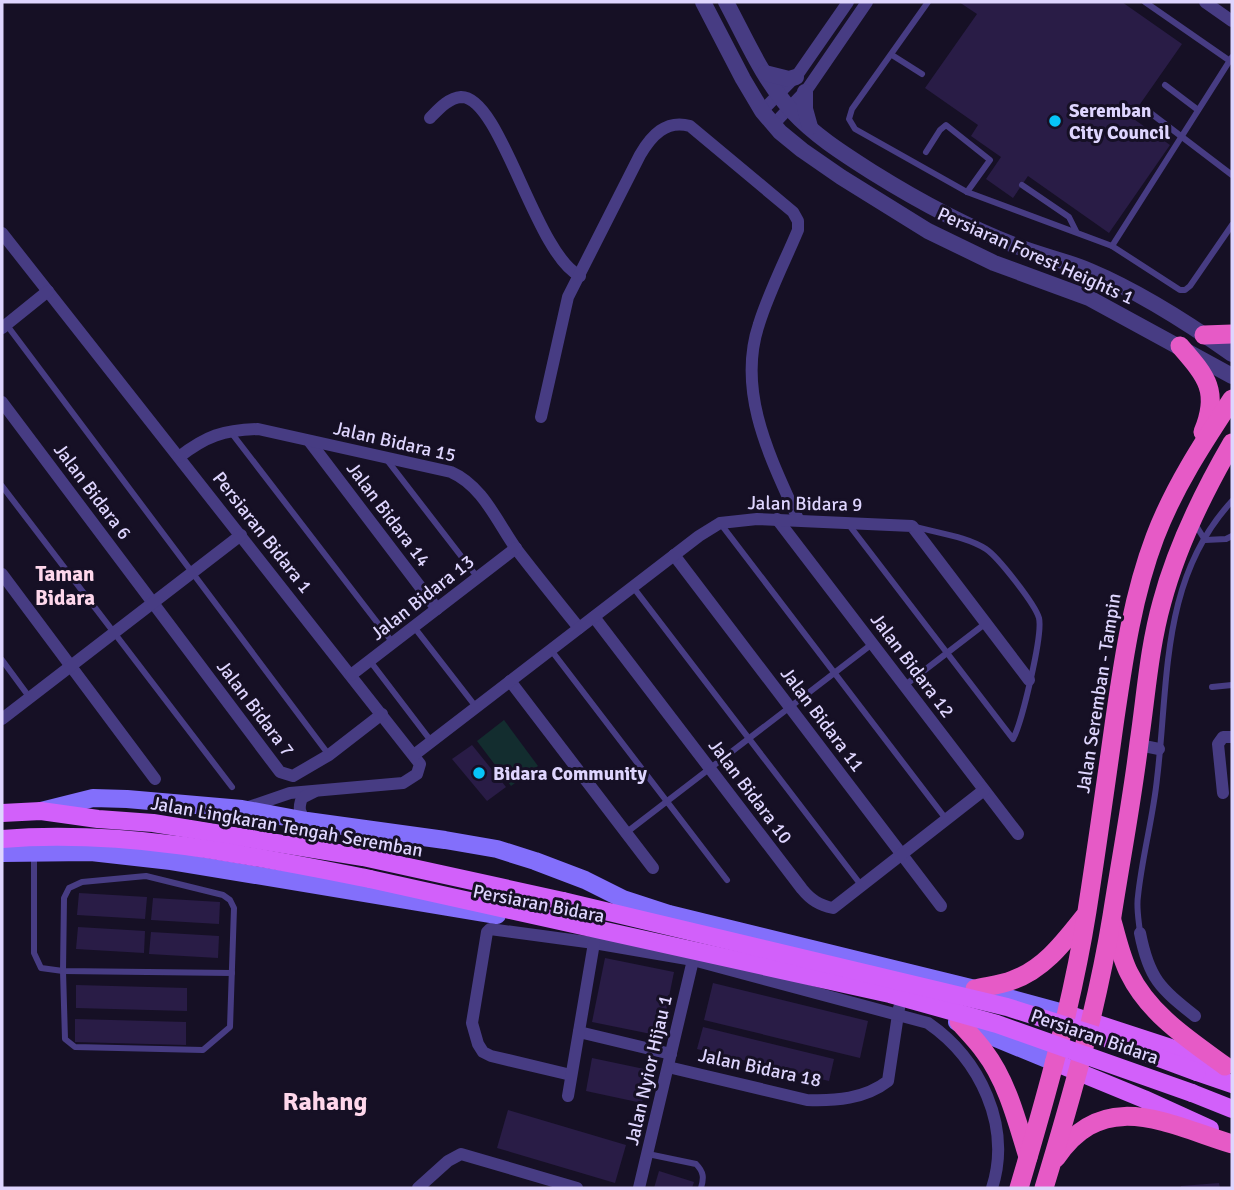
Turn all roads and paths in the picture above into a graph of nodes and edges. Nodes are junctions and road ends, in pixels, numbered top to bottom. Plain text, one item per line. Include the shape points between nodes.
1 (703, 2) edge
2 (726, 2) edge
3 (848, 2) edge
4 (867, 2) edge
5 (928, 2) edge
6 (1146, 2) edge
7 (1205, 2) edge
8 (1232, 21) edge
9 (892, 55) junction
10 (1231, 59) edge
11 (1224, 70) junction
12 (765, 74) junction
13 (922, 74) dead end
14 (1232, 76) edge
15 (796, 77) junction
16 (1165, 85) dead end
17 (805, 92) junction
18 (779, 96) junction
19 (1144, 108) dead end
20 (790, 109) junction
21 (1198, 110) junction
22 (762, 111) junction
23 (430, 118) dead end
24 (773, 125) junction
25 (810, 129) junction
26 (1183, 135) junction
27 (926, 152) dead end
28 (1232, 175) edge
29 (1022, 185) dead end
30 (967, 192) junction
31 (1232, 225) edge
32 (1076, 231) junction
33 (2, 233) edge
34 (1112, 246) junction
35 (580, 276) junction
36 (48, 290) junction
37 (4, 326) edge
38 (1232, 334) edge
39 (1205, 335) junction
40 (1181, 346) junction
41 (1232, 354) edge
42 (1232, 376) edge
43 (1232, 399) edge
44 (2, 402) edge
45 (541, 417) dead end
46 (230, 430) junction
47 (310, 442) junction
48 (1232, 443) edge
49 (384, 455) junction
50 (179, 457) junction
51 (1191, 462) junction
52 (1225, 464) edge
53 (2, 486) edge
54 (1232, 501) edge
55 (777, 519) junction
56 (798, 519) junction
57 (1192, 520) junction
58 (720, 523) junction
59 (847, 523) junction
60 (912, 526) junction
61 (241, 535) junction
62 (1232, 536) edge
63 (1205, 540) junction
64 (516, 548) junction
65 (674, 555) junction
66 (193, 572) junction
67 (2, 574) edge
68 (478, 578) junction
69 (633, 587) junction
70 (153, 603) junction
71 (437, 609) junction
72 (594, 617) junction
73 (986, 623) junction
74 (414, 627) junction
75 (579, 628) junction
76 (113, 634) junction
77 (393, 643) junction
78 (872, 644) junction
79 (551, 650) junction
80 (947, 653) junction
81 (2, 660) edge
82 (370, 661) junction
83 (72, 665) junction
84 (834, 673) junction
85 (351, 675) junction
86 (1029, 680) junction
87 (510, 681) junction
88 (1232, 685) edge
89 (904, 686) junction
90 (1212, 687) dead end
91 (30, 698) junction
92 (476, 707) junction
93 (789, 707) junction
94 (382, 714) junction
95 (2, 719) edge
96 (1232, 737) edge
97 (749, 738) junction
98 (431, 741) junction
99 (1139, 745) junction
100 (1159, 749) junction
101 (329, 755) junction
102 (414, 755) junction
103 (710, 768) junction
104 (155, 779) dead end
105 (232, 787) dead end
106 (984, 790) junction
107 (314, 792) junction
108 (1223, 793) dead end
109 (667, 802) junction
110 (242, 809) junction
111 (41, 811) junction
112 (2, 813) edge
113 (946, 819) junction
114 (307, 821) junction
115 (626, 833) junction
116 (1018, 834) dead end
117 (2, 839) edge
118 (34, 852) junction
119 (2, 853) edge
120 (901, 853) junction
121 (653, 868) dead end
122 (370, 879) joint
123 (727, 880) dead end
124 (861, 885) junction
125 (562, 901) joint
126 (941, 906) dead end
127 (1087, 914) junction
128 (1111, 920) junction
129 (1140, 933) joint
130 (594, 943) junction
131 (693, 960) junction
132 (63, 971) junction
133 (232, 973) junction
134 (975, 989) junction
135 (1020, 1001) junction
136 (898, 1009) junction
137 (1067, 1014) junction
138 (1195, 1016) dead end
139 (1091, 1020) junction
140 (959, 1022) junction
141 (579, 1032) junction
142 (1154, 1042) junction
143 (1019, 1047) junction
144 (671, 1054) junction
145 (1054, 1062) junction
146 (668, 1067) junction
147 (1077, 1071) junction
148 (1230, 1073) edge
149 (571, 1075) junction
150 (568, 1096) dead end
151 (1144, 1099) junction
152 (1232, 1109) edge
153 (1232, 1142) edge
154 (648, 1154) junction
155 (1028, 1158) junction
156 (1051, 1164) junction
157 (418, 1188) edge
158 (577, 1188) edge
159 (639, 1188) edge
160 (701, 1188) edge
161 (992, 1188) edge
162 (1019, 1188) edge
163 (1044, 1188) edge

1 - 22 street, Persiaran Forest Heights 1
2 - 12 street, Persiaran Forest Heights 1
3 - 15 street
4 - 17 street
5 - 9 lane
6 - 10 lane
7 - 8 street
9 - 13 lane
9 - 30 lane via 849,119 855,129
10 - 11 lane
11 - 14 lane
11 - 21 lane
12 - 15 street
12 - 18 street, Persiaran Forest Heights 1
15 - 18 street
16 - 21 lane
17 - 20 street
17 - 25 street
18 - 20 street, Persiaran Forest Heights 1
18 - 22 street
19 - 26 lane
20 - 24 street
20 - 25 street, Persiaran Forest Heights 1
21 - 26 lane
22 - 24 street, Persiaran Forest Heights 1
23 - 35 street via 461,97 479,104 557,253
24 - 40 street, Persiaran Forest Heights 1 via 841,177 929,231 995,263 1089,298
25 - 39 street, Persiaran Forest Heights 1 via 925,205 992,237 1088,270
26 - 28 lane
26 - 34 lane
27 - 30 lane via 946,125 993,163
29 - 32 lane via 1069,217
30 - 32 lane
31 - 34 lane via 1185,290
32 - 34 lane
33 - 36 street, Persiaran Bidara 1
35 - 45 street via 564,311
35 - 56 street via 648,141 667,126 690,126 793,212 798,230 758,325 752,369 765,443
36 - 37 street
36 - 50 street, Persiaran Bidara 1
37 - 66 lane
38 - 39 highway
39 - 41 street, Persiaran Forest Heights 1
40 - 42 street, Persiaran Forest Heights 1
40 - 51 highway via 1205,375 1211,394 1208,421
43 - 51 highway, Jalan Seremban - Tampin
44 - 70 street, Jalan Bidara 6
46 - 47 street, Jalan Bidara 15 via 257,429
46 - 50 street, Jalan Bidara 15
46 - 77 lane
47 - 49 street, Jalan Bidara 15
47 - 71 street, Jalan Bidara 14
48 - 52 highway
49 - 64 street, Jalan Bidara 15 via 464,477
49 - 68 lane
50 - 61 street, Persiaran Bidara 1
51 - 127 highway, Jalan Seremban - Tampin via 1156,536 1140,583 1125,651
52 - 57 highway
53 - 76 lane
54 - 63 lane
55 - 56 street, Jalan Bidara 9
55 - 58 street, Jalan Bidara 9
55 - 78 street, Jalan Bidara 12
56 - 59 street, Jalan Bidara 9
57 - 63 lane
57 - 99 highway via 1161,604
58 - 65 street, Jalan Bidara 9
58 - 84 lane
59 - 60 street, Jalan Bidara 9
59 - 80 lane
60 - 73 street
60 - 86 lane via 976,544 996,557 1039,619
61 - 66 street
61 - 85 street, Persiaran Bidara 1
62 - 63 lane
63 - 100 lane via 1187,572 1174,618
64 - 68 street, Jalan Bidara 13
64 - 75 street, Jalan Bidara 15
65 - 69 street, Jalan Bidara 9
65 - 93 street, Jalan Bidara 11
66 - 70 street
66 - 101 lane
67 - 83 street
68 - 71 street, Jalan Bidara 13
69 - 72 street, Jalan Bidara 9
69 - 97 lane
70 - 76 street
70 - 101 street, Jalan Bidara 7 via 280,772 293,776
71 - 74 street, Jalan Bidara 13
72 - 75 street, Jalan Bidara 9
72 - 103 street, Jalan Bidara 10
73 - 80 lane
73 - 86 street
74 - 77 street, Jalan Bidara 13
74 - 92 lane
75 - 79 street, Jalan Bidara 9
76 - 83 street
76 - 105 lane
77 - 82 street, Jalan Bidara 13
78 - 84 lane
78 - 89 street, Jalan Bidara 12
79 - 87 street, Jalan Bidara 9
79 - 109 lane
80 - 86 lane via 1012,740
80 - 89 lane
81 - 91 lane
82 - 85 street, Jalan Bidara 13
82 - 98 lane
83 - 91 street
83 - 104 street
84 - 93 lane
84 - 113 lane
85 - 94 street, Persiaran Bidara 1
87 - 92 street, Jalan Bidara 9
87 - 115 street
88 - 90 lane
89 - 106 street, Jalan Bidara 12
91 - 95 street
92 - 98 street, Jalan Bidara 9
93 - 97 lane
93 - 120 street, Jalan Bidara 11
94 - 101 street, Jalan Bidara 7
94 - 102 street, Persiaran Bidara 1
96 - 108 street via 1223,737 1218,744
97 - 103 lane
97 - 124 lane
98 - 102 street, Jalan Bidara 9
99 - 100 street
99 - 128 highway
100 - 129 lane via 1137,898
102 - 107 street via 420,764 417,775 403,783
103 - 109 lane
103 - 124 street, Jalan Bidara 10 via 811,899 833,908
106 - 113 street, Jalan Bidara 10
106 - 116 street, Jalan Bidara 12
107 - 110 street via 290,793
107 - 114 street via 302,798 299,806
109 - 115 lane
109 - 123 lane
110 - 111 main road, Persiaran Bidara via 93,798
110 - 114 main road, Persiaran Bidara
111 - 112 main road, Jalan Lingkaran Tengah Seremban
111 - 125 main road, Jalan Lingkaran Tengah Seremban via 152,822 363,857
113 - 120 street, Jalan Bidara 10
114 - 134 main road, Persiaran Bidara via 497,849 669,914
115 - 121 street
117 - 122 main road, Jalan Lingkaran Tengah Seremban via 61,836 188,846
118 - 119 main road, Persiaran Bidara
118 - 132 lane via 34,953 41,968
118 - 136 main road, Persiaran Bidara via 91,852 171,861 492,914
120 - 124 street, Jalan Bidara 10
120 - 126 street, Jalan Bidara 11
122 - 152 main road, Persiaran Bidara, bridge via 890,994 997,1024
125 - 148 main road, Persiaran Bidara, bridge via 1007,1007 1197,1072
127 - 134 highway via 1028,974
127 - 137 highway, Jalan Seremban - Tampin
128 - 139 highway
128 - 148 highway via 1127,971 1140,993 1157,1013
129 - 138 street via 1155,980
130 - 131 street
130 - 141 street
130 - 149 street via 487,932 472,1023 478,1044 491,1056
131 - 136 street
131 - 144 street, Jalan Nyior Hijau 1
132 - 133 lane
132 - 133 lane via 65,1039 75,1048 203,1050 230,1027
132 - 133 lane via 64,898 69,888 82,882 146,876 230,900 234,908
134 - 135 main road, Persiaran Bidara
135 - 137 main road, Persiaran Bidara
135 - 143 main road via 1029,1009 1035,1031 1033,1039
136 - 140 main road, Persiaran Bidara
136 - 146 street, Jalan Bidara 18 via 888,1081 853,1097 807,1100
136 - 161 street via 944,1034 989,1097 998,1137
137 - 139 main road
137 - 145 highway, Jalan Seremban - Tampin
139 - 142 main road
139 - 147 highway
140 - 143 main road, Persiaran Bidara
140 - 155 highway via 985,1052 1002,1082
141 - 144 street
141 - 149 street
142 - 148 main road
142 - 151 main road via 1135,1055 1131,1065 1132,1078
143 - 145 main road, Persiaran Bidara
144 - 146 street, Jalan Nyior Hijau 1
145 - 147 main road
145 - 155 highway, Jalan Seremban - Tampin
146 - 154 street, Jalan Nyior Hijau 1
147 - 151 main road
147 - 156 highway
149 - 150 street
151 - 153 main road
153 - 156 highway via 1148,1118 1109,1116 1078,1133
154 - 159 street, Jalan Nyior Hijau 1
154 - 160 lane via 696,1164 704,1179
155 - 162 highway, Jalan Seremban - Tampin
156 - 163 highway
157 - 158 street via 461,1154

